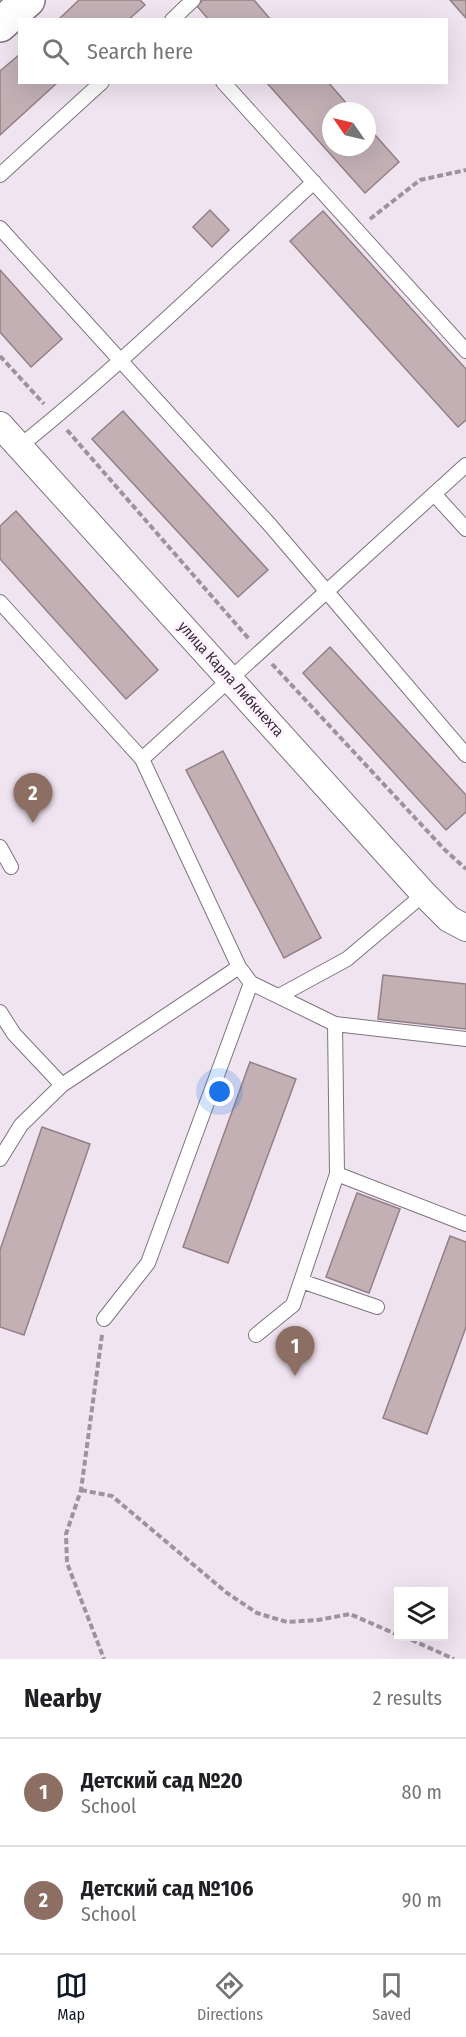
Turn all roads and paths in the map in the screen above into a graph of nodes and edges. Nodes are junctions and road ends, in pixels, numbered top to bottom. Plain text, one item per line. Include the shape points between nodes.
1 (28, 0) edge
2 (193, 0) edge
3 (174, 18) edge
4 (0, 25) edge
5 (100, 84) edge
6 (225, 84) edge
7 (466, 170) edge
8 (0, 175) edge
9 (314, 182) junction
10 (0, 228) edge
11 (357, 229) junction
12 (466, 351) edge
13 (0, 356) edge
14 (120, 360) junction
15 (56, 417) junction
16 (0, 425) edge
17 (20, 446) junction
18 (466, 465) edge
19 (435, 495) junction
20 (466, 530) edge
21 (325, 591) junction
22 (0, 602) edge
23 (260, 651) junction
24 (232, 680) junction
25 (466, 754) edge
26 (142, 759) junction
27 (0, 847) edge
28 (11, 867) dead end
29 (466, 869) edge
30 (424, 894) junction
31 (466, 928) edge
32 (239, 967) junction
33 (251, 983) junction
34 (279, 996) junction
35 (0, 1012) edge
36 (335, 1024) junction
37 (466, 1040) edge
38 (62, 1085) junction
39 (0, 1159) edge
40 (337, 1174) junction
41 (466, 1224) edge
42 (301, 1281) junction
43 (377, 1307) dead end
44 (104, 1319) joint
45 (256, 1335) dead end
46 (81, 1490) junction
47 (394, 1633) edge
48 (414, 1641) edge
49 (104, 1659) edge
50 (454, 1659) edge

1 - 4 main road
2 - 3 lane
5 - 8 lane
6 - 9 lane
7 - 11 path via 420,180
9 - 11 lane
9 - 14 lane
10 - 14 lane
11 - 12 lane
13 - 15 path
14 - 15 lane
14 - 21 lane
15 - 17 lane
15 - 23 path
16 - 17 street, улица Карла Либкнехта
17 - 24 street, улица Карла Либкнехта
18 - 19 lane
19 - 20 lane
19 - 21 lane
21 - 23 lane
21 - 25 lane
22 - 26 lane
23 - 24 lane
23 - 29 path
24 - 26 lane
24 - 30 street, улица Карла Либкнехта
26 - 32 lane
27 - 28 lane
30 - 31 street, улица Карла Либкнехта via 449,919
30 - 34 lane via 346,959
32 - 33 lane
32 - 38 lane
33 - 34 lane
33 - 44 lane via 148,1263
34 - 36 lane
35 - 38 lane via 14,1034
36 - 37 lane
36 - 40 lane
38 - 39 lane via 21,1125
40 - 41 lane
40 - 42 lane
42 - 43 lane
42 - 45 lane via 293,1305
44 - 46 path
46 - 47 path via 112,1496 256,1613 287,1622 350,1614
46 - 49 path via 66,1534 67,1563
48 - 50 path

